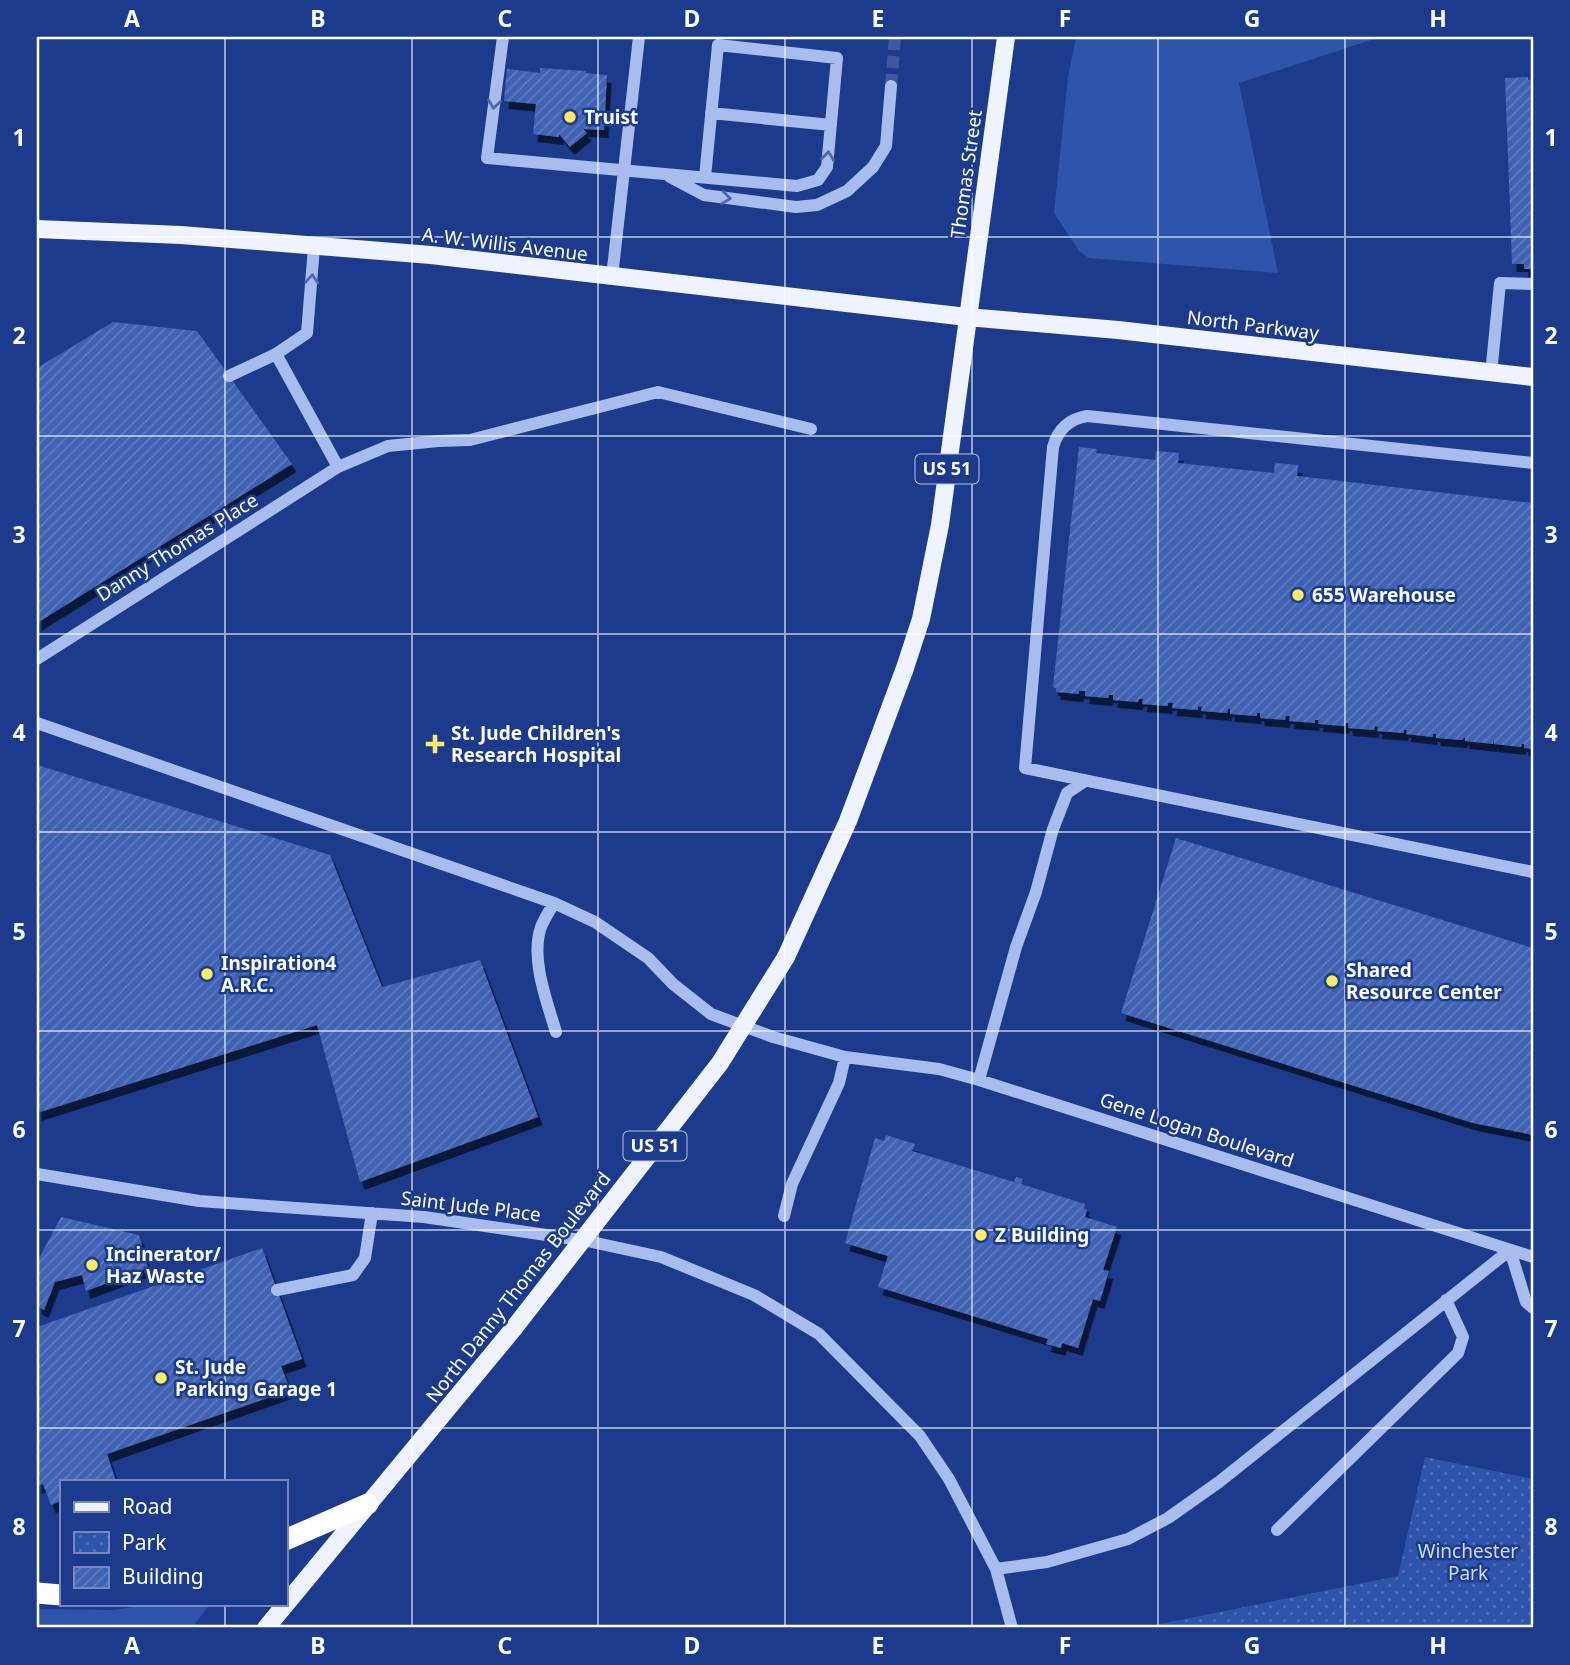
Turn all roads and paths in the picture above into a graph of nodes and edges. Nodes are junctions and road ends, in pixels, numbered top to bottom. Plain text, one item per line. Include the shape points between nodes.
1 (503, 37) edge
2 (639, 37) edge
3 (1006, 37) edge
4 (891, 86) tunnel mouth
5 (711, 113) junction
6 (831, 125) junction
7 (625, 170) junction
8 (664, 173) junction
9 (705, 177) junction
10 (37, 229) edge
11 (314, 247) junction
12 (611, 277) junction
13 (1533, 284) edge
14 (967, 317) junction
15 (276, 354) junction
16 (1492, 374) junction
17 (229, 376) dead end
18 (1533, 377) edge
19 (811, 429) dead end
20 (1533, 463) edge
21 (338, 467) junction
22 (37, 659) edge
23 (37, 723) edge
24 (1085, 781) junction
25 (1533, 872) edge
26 (555, 903) junction
27 (556, 1031) dead end
28 (845, 1056) junction
29 (979, 1080) junction
30 (37, 1174) edge
31 (372, 1213) junction
32 (784, 1216) dead end
33 (1510, 1250) junction
34 (1533, 1257) edge
35 (277, 1290) dead end
36 (1447, 1300) junction
37 (1533, 1308) edge
38 (368, 1504) junction
39 (1277, 1530) dead end
40 (287, 1539) edge
41 (996, 1569) junction
42 (37, 1593) edge
43 (60, 1595) edge
44 (287, 1602) edge
45 (284, 1606) edge
46 (266, 1628) edge
47 (1012, 1628) edge

1 -> 7 street via 487,158
2 - 7 street
3 - 14 main road, Thomas Street / US 51
8 -> 4 street via 704,195 796,207 817,205 847,191 873,167 886,146
5 - 6 street
5 - 6 street via 718,46 731,47 837,58
5 - 9 street
9 -> 6 street via 797,186 818,180 827,167
7 - 8 street
7 - 12 street
8 - 9 street
10 - 11 main road, A. W. Willis Avenue
11 - 12 main road, A. W. Willis Avenue
15 -> 11 street via 307,334
12 - 14 main road, A. W. Willis Avenue
13 - 16 street via 1500,283
14 - 16 main road, North Parkway
14 - 38 main road, North Danny Thomas Boulevard / US 51, bridge via 940,525 921,619 848,821 786,957 719,1063 514,1328
15 - 17 street
15 - 21 street
16 - 18 main road, North Parkway
19 - 21 street, Danny Thomas Place via 658,392 470,440 388,446
20 - 24 street via 1087,416 1069,422 1053,447 1025,768
21 - 22 street, Danny Thomas Place
23 - 26 street, Gene Logan Boulevard
24 - 25 street
24 - 29 street via 1067,793 1053,829
26 - 27 street via 540,929 538,957
26 - 28 street, Gene Logan Boulevard via 595,922 648,958 711,1014
28 - 29 street, Gene Logan Boulevard via 939,1069
28 - 32 street via 839,1083 792,1184
29 - 33 street, Gene Logan Boulevard
30 - 31 street, Saint Jude Place via 199,1200
31 - 35 street via 365,1258 353,1275
31 - 41 street, Saint Jude Place via 587,1241 661,1257 754,1295 819,1334 920,1436 949,1479
33 - 34 street, Gene Logan Boulevard
33 - 36 street
33 - 37 street via 1526,1302
36 - 39 street via 1464,1337 1458,1353
36 - 41 street via 1168,1518 1128,1539 1047,1562
38 - 40 highway
38 - 44 main road, North Danny Thomas Boulevard / US 51
41 - 47 street, Saint Jude Place
42 - 43 highway
45 - 46 main road, North Danny Thomas Boulevard / US 51

